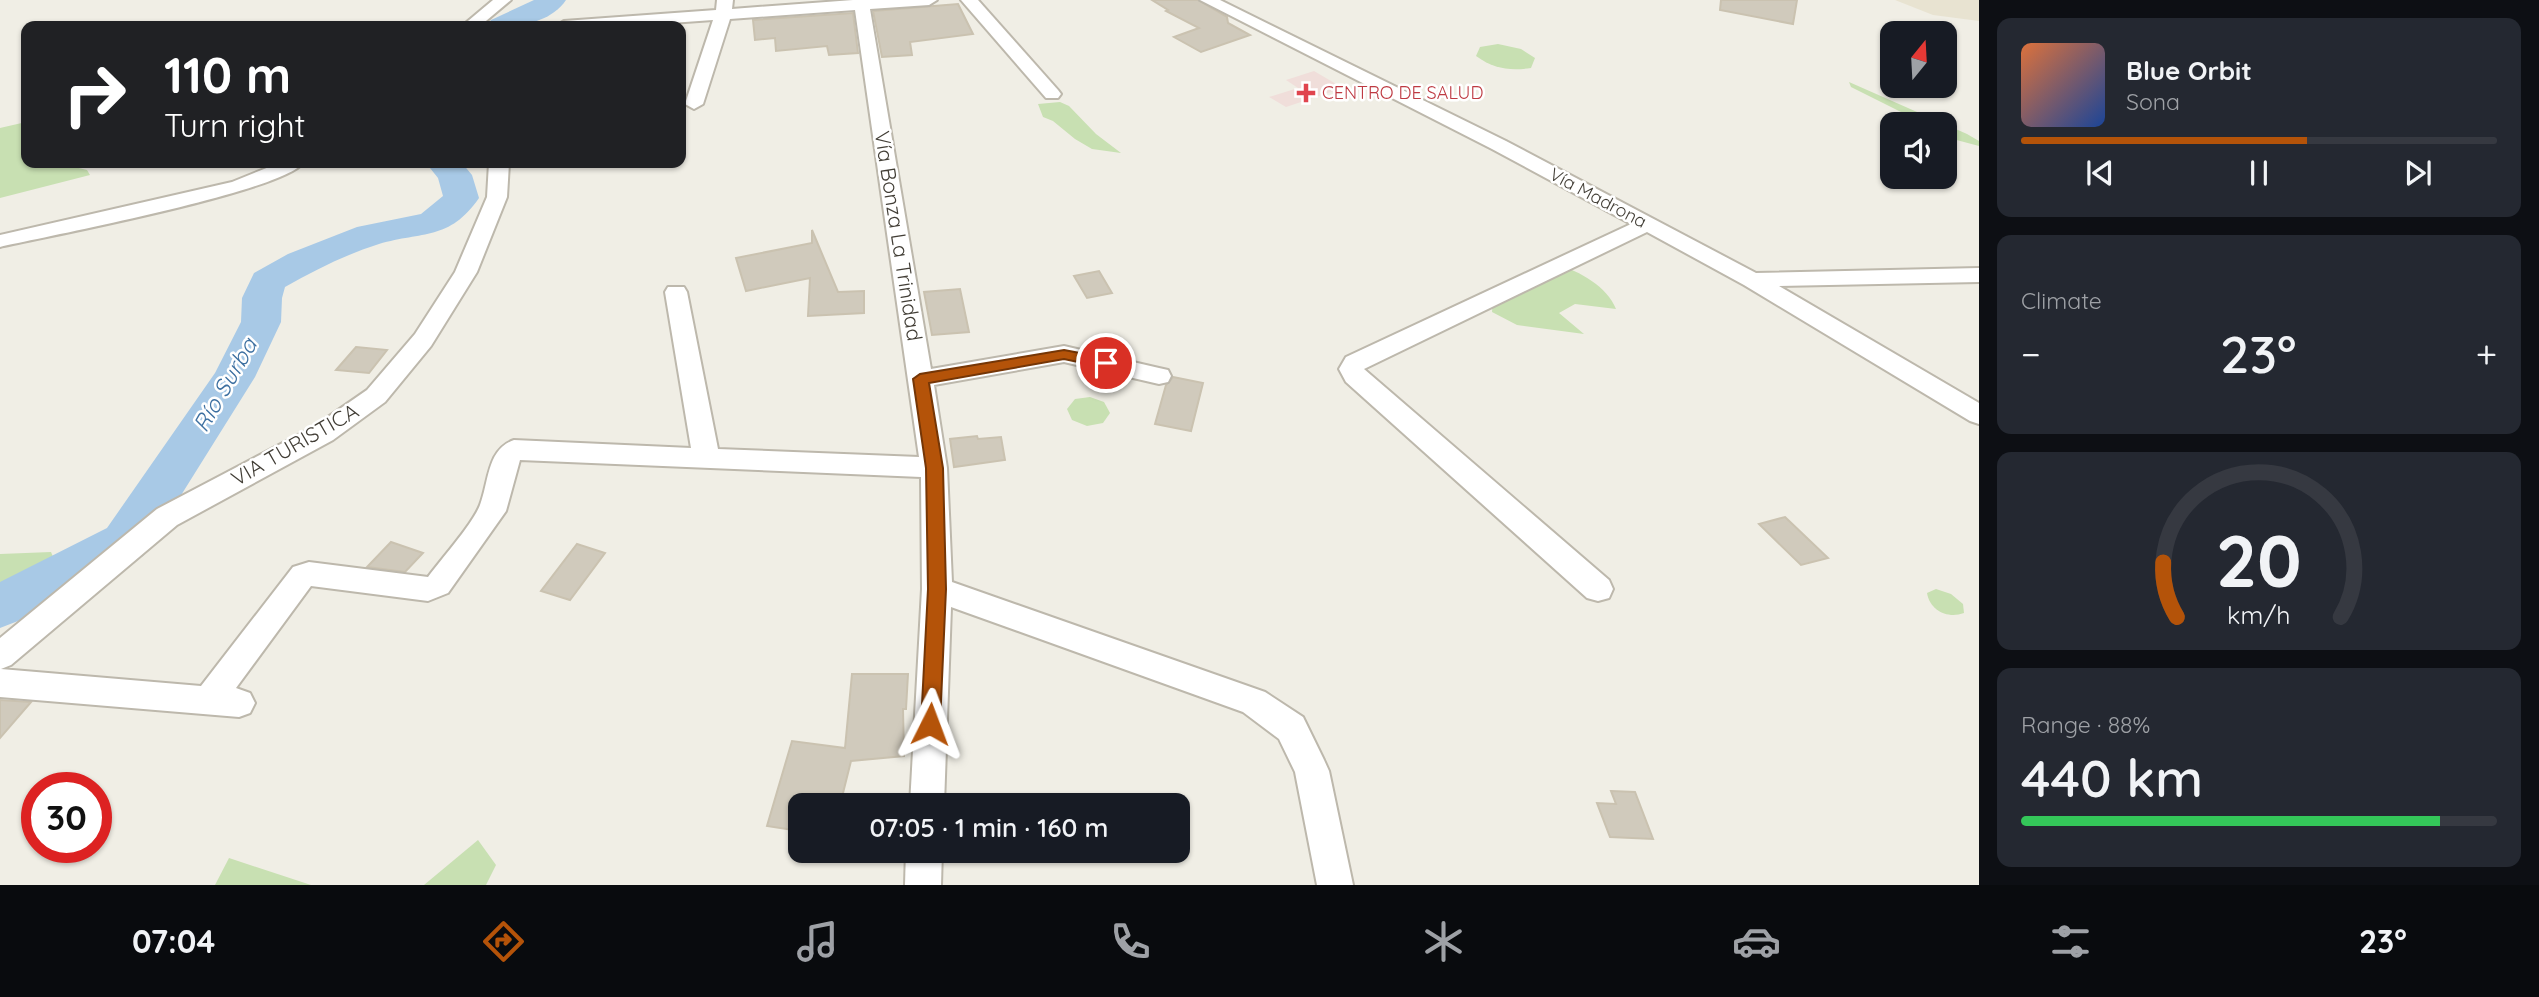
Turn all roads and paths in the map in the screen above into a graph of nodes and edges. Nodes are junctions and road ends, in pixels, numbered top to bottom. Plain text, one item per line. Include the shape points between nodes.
1 (503, 0) edge
2 (929, 0) edge
3 (969, 0) edge
4 (1208, 0) edge
5 (861, 2) edge
6 (724, 6) edge
7 (476, 21) edge
8 (604, 21) edge
9 (1052, 94) dead end
10 (694, 104) dead end
11 (284, 168) edge
12 (499, 168) edge
13 (1647, 224) junction
14 (0, 241) edge
15 (1979, 275) edge
16 (1752, 280) junction
17 (676, 292) dead end
18 (1159, 376) dead end
19 (920, 379) junction
20 (1979, 415) edge
21 (706, 458) junction
22 (934, 468) junction
23 (937, 589) junction
24 (1598, 589) dead end
25 (0, 656) edge
26 (0, 683) edge
27 (224, 701) joint
28 (928, 793) edge
29 (924, 863) edge
30 (923, 885) edge
31 (1335, 885) edge

1 - 7 street
2 - 5 street
3 - 9 street
4 - 13 street, Vía Madrona
5 - 6 street
5 - 19 street, Vía Bonza La Trinidad
6 - 8 street
6 - 10 street
11 - 14 street via 238,187
12 - 25 street, VIA TURISTICA via 497,197 466,272 423,340 376,396 324,433 167,517
13 - 16 street, Vía Madrona
13 - 24 street via 1355,363 1351,369
15 - 16 street
16 - 20 street, Vía Madrona
17 - 21 street
18 - 19 street via 1064,354
19 - 22 street, Vía Bonza La Trinidad
21 - 22 street
21 - 27 street via 514,450 508,455 492,511 438,585 428,589 303,575
22 - 23 street, Vía Bonza La Trinidad
23 - 28 street, Vía Bonza La Trinidad
23 - 31 street via 1254,702 1291,728 1312,771
26 - 27 street
29 - 30 street

